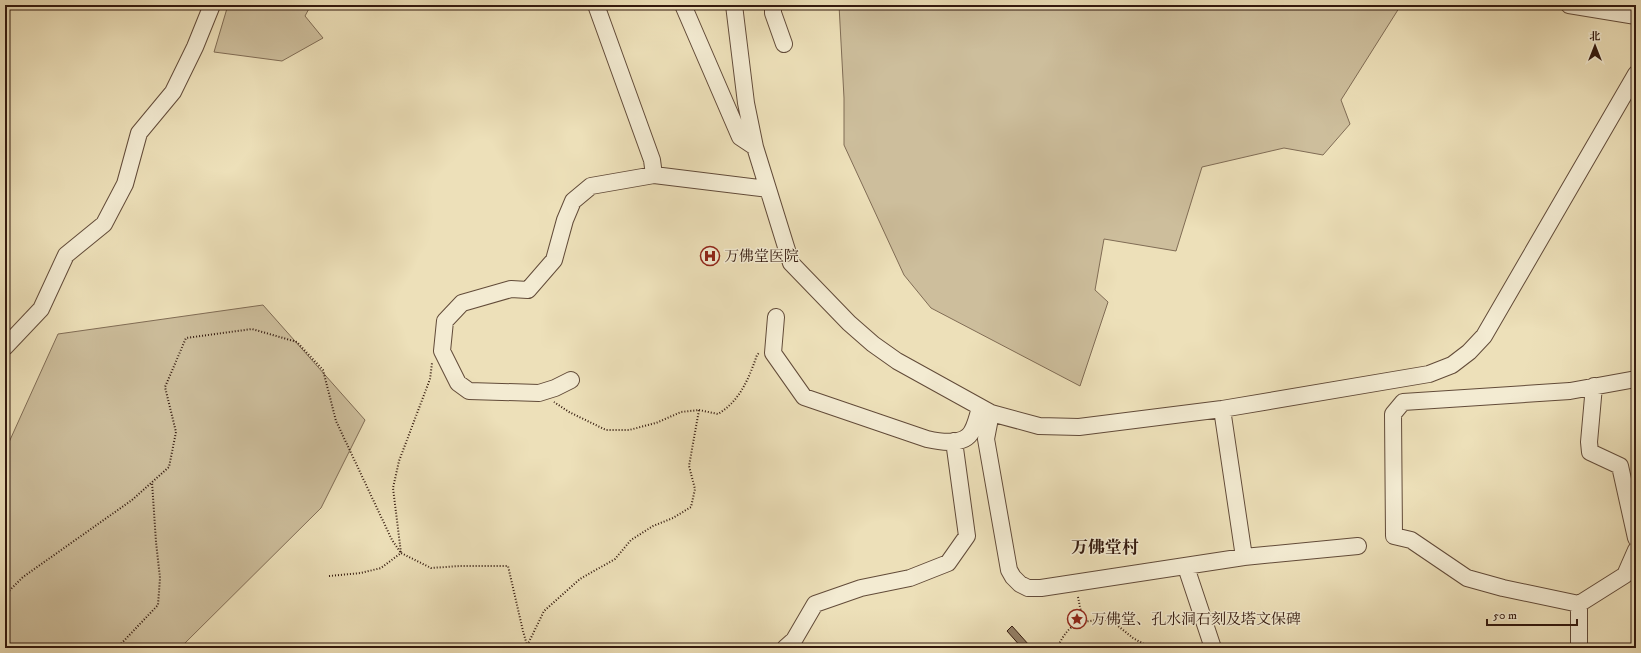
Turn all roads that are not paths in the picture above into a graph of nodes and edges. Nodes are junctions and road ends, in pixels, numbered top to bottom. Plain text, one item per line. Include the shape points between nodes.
1 (212, 5) edge
2 (596, 5) edge
3 (683, 5) edge
4 (734, 5) edge
5 (774, 5) edge
6 (1569, 5) edge
7 (1636, 16) edge
8 (784, 44) dead end
9 (1636, 74) edge
10 (755, 147) junction
11 (654, 175) junction
12 (768, 189) junction
13 (776, 317) dead end
14 (5, 347) edge
15 (1636, 379) edge
16 (571, 380) dead end
17 (1594, 386) junction
18 (1222, 409) junction
19 (986, 410) junction
20 (954, 441) junction
21 (1636, 538) edge
22 (1358, 546) dead end
23 (1636, 550) edge
24 (1244, 557) junction
25 (1186, 566) junction
26 (1579, 604) junction
27 (785, 648) edge
28 (1213, 648) edge
29 (1579, 648) edge

1 - 14 street via 195,47 172,92 139,133 125,184 104,224 66,255 41,309
2 - 11 street via 652,160
3 - 10 street via 740,137
4 - 10 street via 746,104
5 - 8 street via 773,13
6 - 7 street
9 - 18 street via 1484,336 1469,352 1452,365 1429,374
10 - 12 street
11 - 12 street
11 - 16 street via 591,186 573,200 554,260 528,290 511,289 462,303 445,321 442,351 458,383 469,391 539,393
12 - 19 street via 791,263 815,289 849,323 897,361
13 - 20 street via 773,353 804,397 927,439 940,442
15 - 17 street
17 - 21 street via 1588,442 1590,452 1620,466
17 - 26 street via 1570,391 1403,402 1393,414 1394,536 1411,540 1467,578
18 - 19 street via 1078,427 1038,426
18 - 24 street
19 - 20 street via 971,433 963,439
19 - 25 street via 986,439 1009,570 1013,577 1028,588 1041,588
20 - 27 street via 967,536 948,563 910,578 861,588 815,604 794,640
22 - 24 street
23 - 26 street via 1625,574
24 - 25 street
25 - 28 street
26 - 29 street

